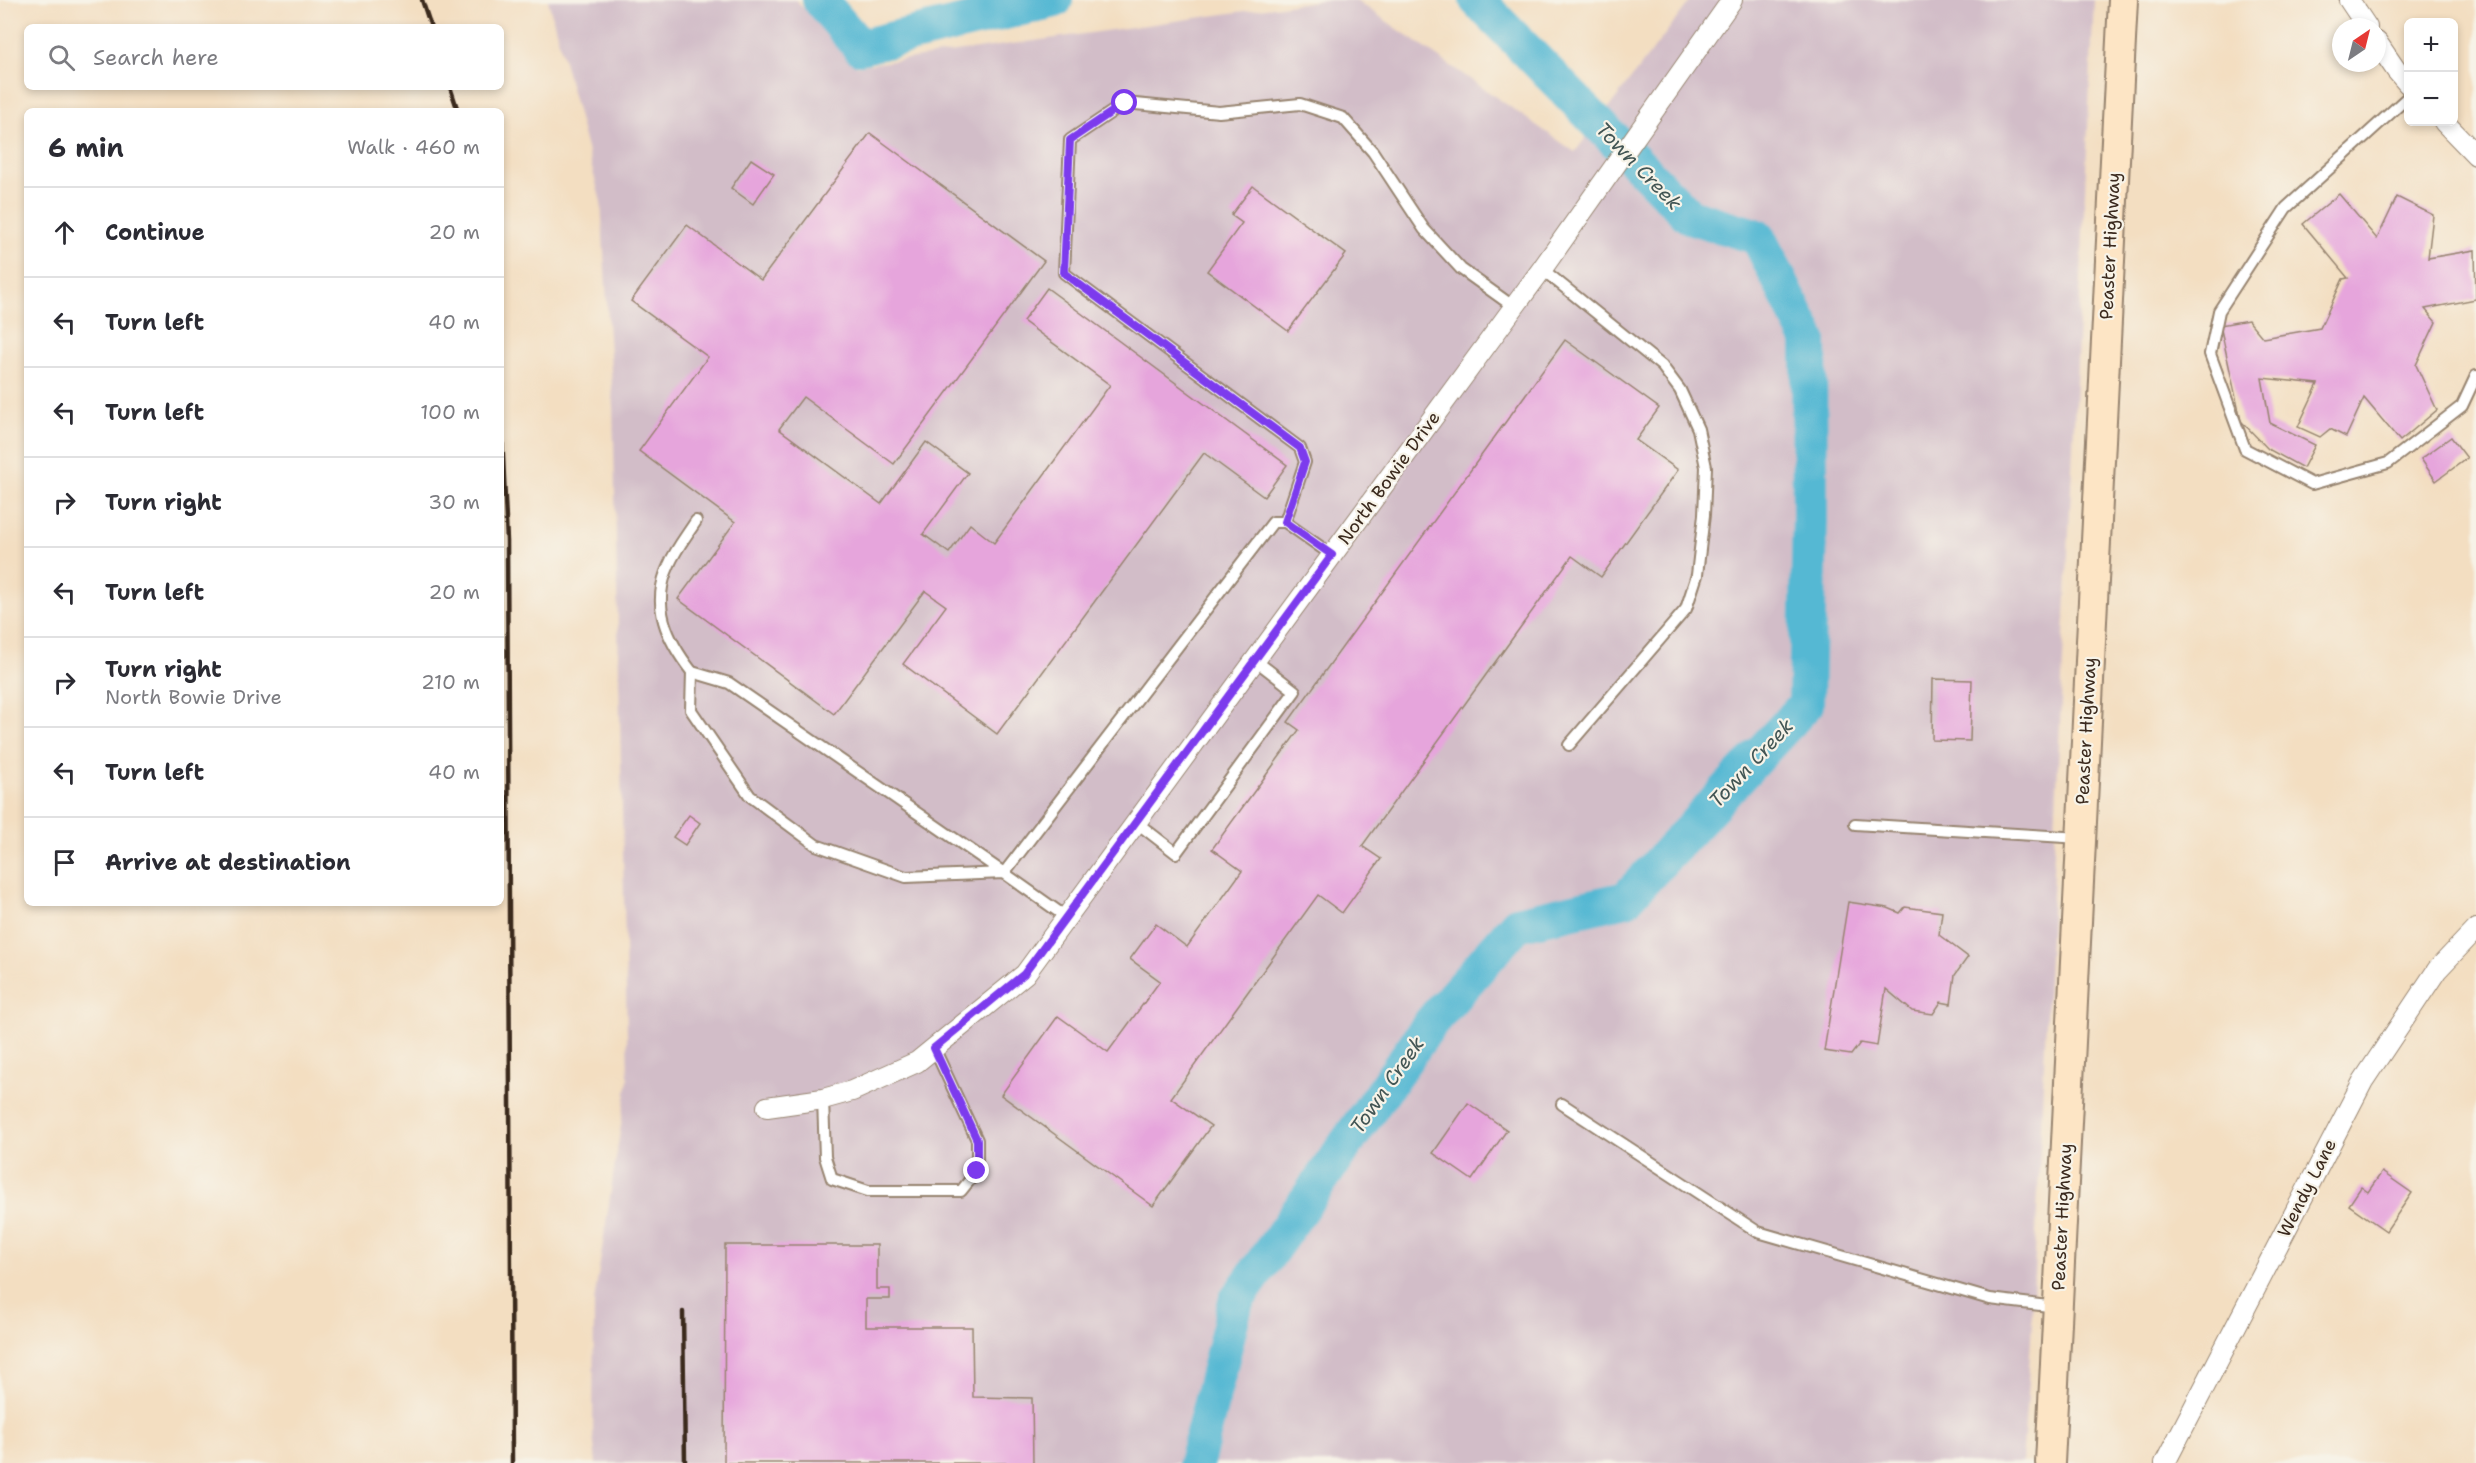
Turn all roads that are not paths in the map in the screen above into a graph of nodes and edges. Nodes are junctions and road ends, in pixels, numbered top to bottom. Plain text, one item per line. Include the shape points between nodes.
1 (1732, 0) edge
2 (2123, 0) edge
3 (2349, 0) edge
4 (2361, 18) edge
5 (2386, 55) edge
6 (2404, 79) edge
7 (2404, 102) edge
8 (2448, 126) edge
9 (2476, 155) edge
10 (1542, 269) junction
11 (1514, 307) junction
12 (2476, 376) edge
13 (696, 521) dead end
14 (1285, 522) junction
15 (1332, 555) junction
16 (1255, 660) junction
17 (692, 672) junction
18 (1569, 745) dead end
19 (1136, 822) junction
20 (1855, 824) dead end
21 (2080, 838) junction
22 (1004, 873) junction
23 (1066, 918) junction
24 (2476, 929) edge
25 (934, 1048) junction
26 (823, 1099) junction
27 (1562, 1104) dead end
28 (767, 1107) dead end
29 (2057, 1307) junction
30 (2050, 1463) edge
31 (2165, 1463) edge

1 - 10 street, North Bowie Drive
2 - 21 main road, Peaster Highway
3 - 4 street
5 - 6 street
7 - 12 lane via 2286,208 2219,311 2210,354 2245,449 2312,484 2388,463 2462,406
8 - 9 street
10 - 11 street, North Bowie Drive
10 - 18 lane via 1662,366 1680,390 1698,429 1706,467 1697,575 1686,609
11 - 14 lane via 1461,269 1424,229 1373,152 1343,118 1300,104 1219,112 1125,103 1070,140 1064,273 1300,448 1305,462
11 - 15 street, North Bowie Drive
13 - 17 lane via 668,565 662,590 662,618 674,649
14 - 15 lane
14 - 22 lane via 1273,522
15 - 16 street, North Bowie Drive
16 - 19 street, North Bowie Drive
16 - 19 lane via 1295,691 1183,844 1176,853
17 - 22 lane via 729,683
17 - 22 lane via 691,710 750,795 816,845 906,876
19 - 23 street, North Bowie Drive
20 - 21 lane
21 - 29 main road, Peaster Highway
22 - 23 lane
23 - 25 street, North Bowie Drive via 1024,974
24 - 31 street, Wendy Lane via 2437,970 2363,1081
25 - 26 street, North Bowie Drive via 917,1062 874,1082
25 - 26 lane via 977,1140 977,1171 962,1191 868,1191 832,1179 825,1157
26 - 28 street, North Bowie Drive
27 - 29 lane via 1758,1232 1989,1299
29 - 30 main road, Peaster Highway

